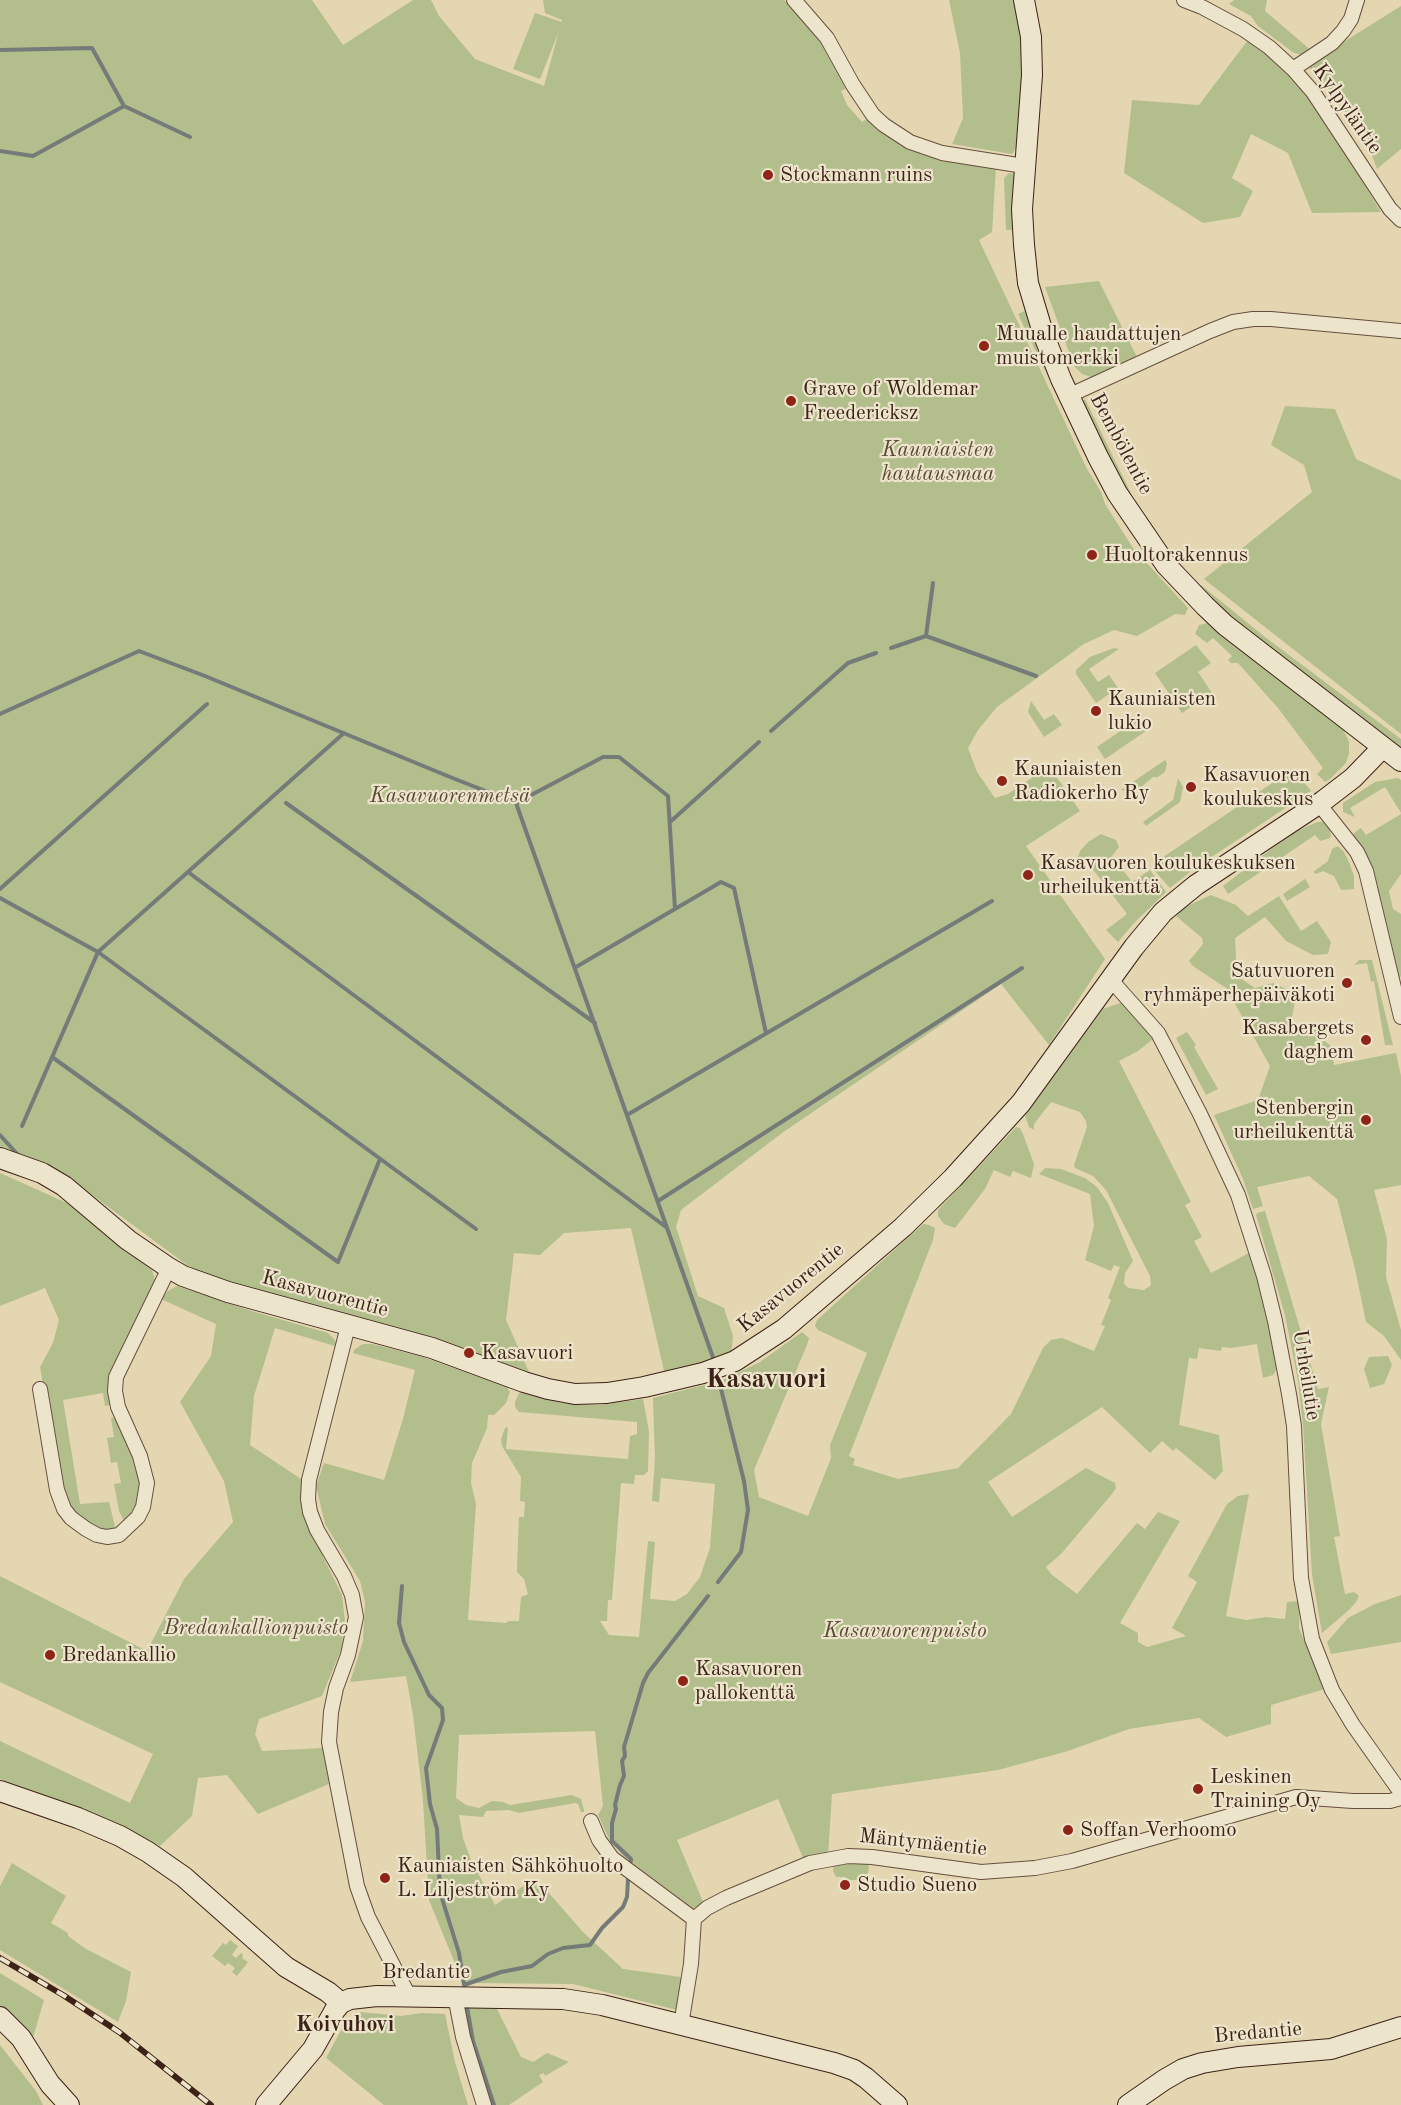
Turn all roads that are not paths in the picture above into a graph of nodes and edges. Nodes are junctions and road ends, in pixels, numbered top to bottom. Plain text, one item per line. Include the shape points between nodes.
1 (794, 0) edge
2 (1024, 0) edge
3 (1184, 0) edge
4 (1357, 0) edge
5 (1293, 69) junction
6 (1024, 166) junction
7 (1401, 220) edge
8 (1401, 331) edge
9 (1068, 396) junction
10 (1383, 747) junction
11 (1401, 761) edge
12 (1319, 804) junction
13 (1111, 980) junction
14 (1401, 1017) edge
15 (0, 1158) edge
16 (169, 1268) junction
17 (348, 1326) junction
18 (40, 1389) dead end
19 (0, 1791) edge
20 (1401, 1793) edge
21 (1401, 1798) edge
22 (591, 1821) dead end
23 (694, 1919) junction
24 (409, 1996) junction
25 (455, 1996) junction
26 (341, 2003) junction
27 (0, 2017) edge
28 (681, 2025) junction
29 (1401, 2028) edge
30 (50, 2084) junction
31 (56, 2105) edge
32 (69, 2105) edge
33 (266, 2105) edge
34 (484, 2105) edge
35 (897, 2105) edge
36 (1128, 2105) edge

1 - 6 street via 827,38 853,85 884,125 910,142 942,153
2 - 6 street, Bembölentie via 1031,37 1032,75
3 - 5 street, Kylpyläntie via 1243,28
4 - 5 street via 1351,19 1332,43
5 - 7 street, Kylpyläntie
6 - 9 street, Bembölentie via 1022,209 1028,283
8 - 9 street via 1271,319 1233,322
9 - 10 street, Bembölentie via 1117,493 1166,566 1225,625
10 - 11 street, Bembölentie
10 - 12 street, Kasavuorentie via 1353,778
12 - 13 street, Kasavuorentie via 1178,900 1149,928
12 - 14 street via 1357,852 1366,872
13 - 17 street, Kasavuorentie via 1021,1103 925,1206 784,1329 735,1361 644,1387 575,1394 548,1389 432,1348
13 - 20 street, Urheilutie via 1158,1033 1238,1195 1264,1276 1289,1394 1301,1578 1312,1639 1332,1690
15 - 16 street, Kasavuorentie via 42,1173 64,1186 128,1240
16 - 17 street, Kasavuorentie via 228,1292
16 - 18 street via 116,1377 118,1407 140,1456 147,1483 138,1517 119,1535 97,1535 64,1509 57,1490
17 - 24 street via 309,1480 308,1499 317,1530 352,1595 356,1617 334,1700 329,1742 357,1886 368,1917
19 - 26 street via 78,1818 148,1852 184,1877 286,1967
21 - 23 street, Mäntymäentie via 1353,1801 1296,1797 1035,1868 981,1872 848,1856 810,1863 776,1876 726,1898
22 - 23 street via 612,1858
23 - 28 street
24 - 25 street, Bredantie
24 - 26 street, Bredantie via 370,1996
25 - 28 street, Bredantie via 583,2001
25 - 34 street
26 - 33 street via 313,2049
27 - 30 street via 21,2038
28 - 35 street, Bredantie via 854,2070
29 - 36 street, Bredantie via 1331,2049 1238,2056 1202,2063 1164,2080
30 - 31 street
30 - 32 street

